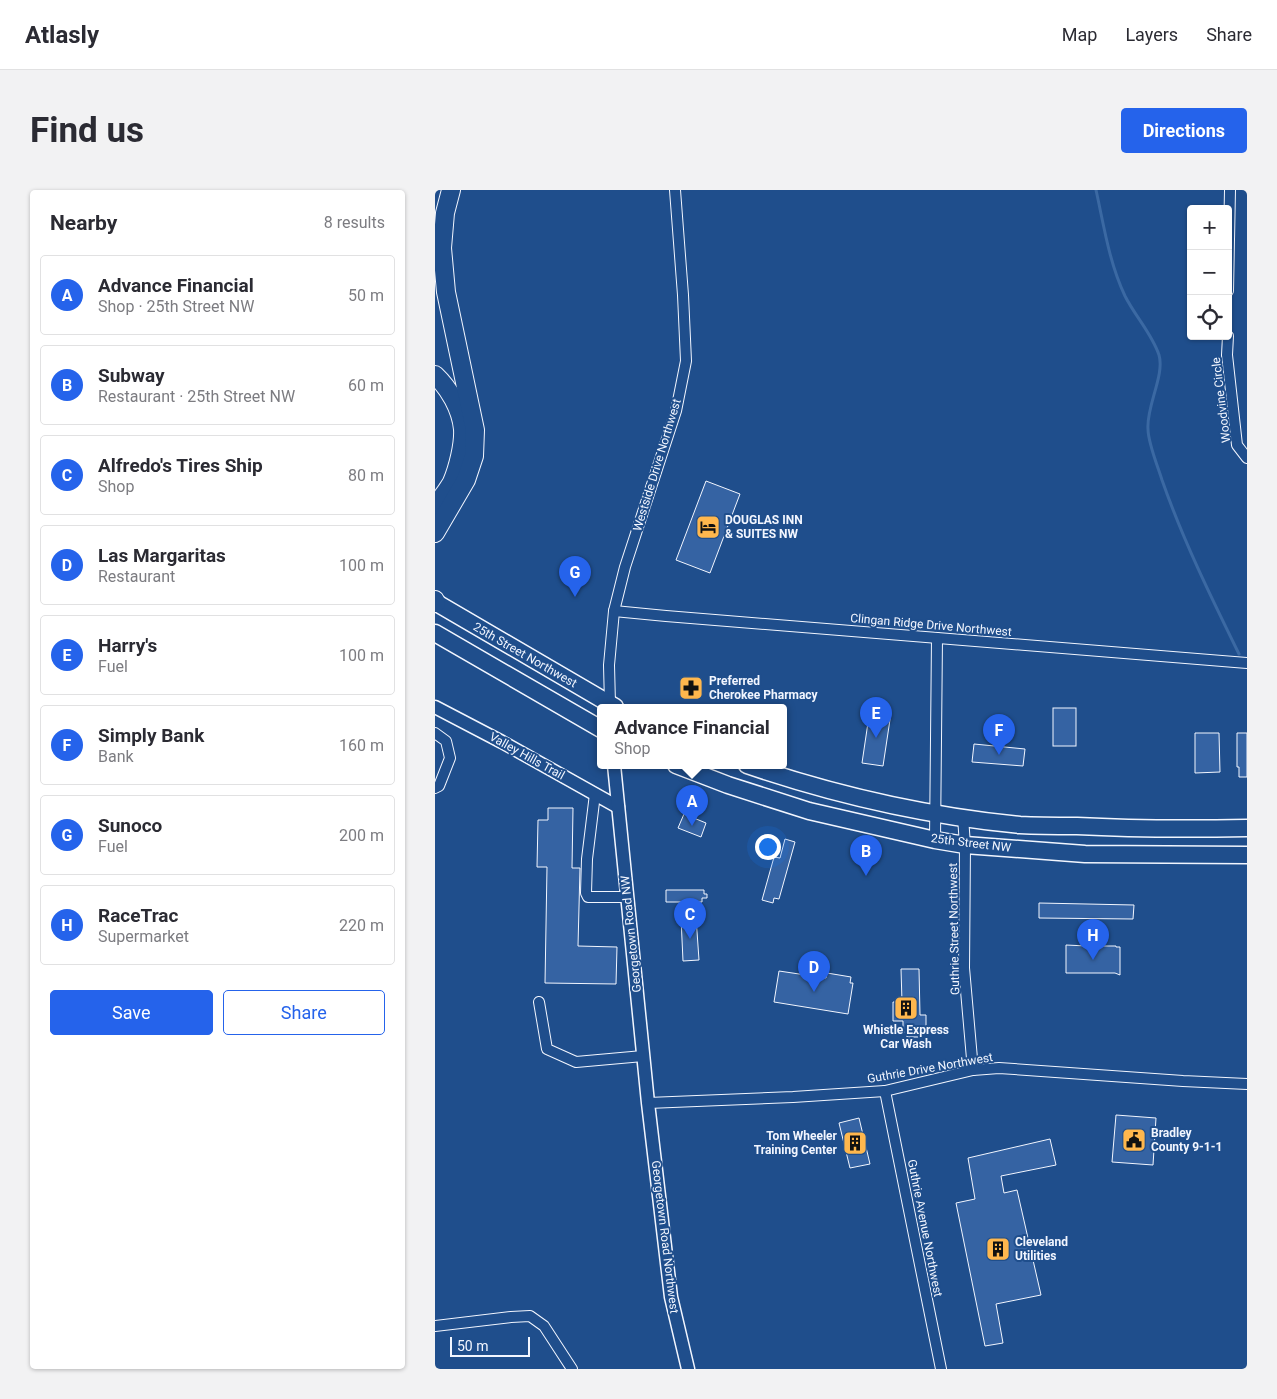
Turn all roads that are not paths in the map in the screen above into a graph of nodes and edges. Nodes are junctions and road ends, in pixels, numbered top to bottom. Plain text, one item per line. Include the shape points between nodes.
1 (451, 190) edge
2 (675, 190) edge
3 (1230, 190) edge
4 (1229, 250) edge
5 (1227, 340) edge
6 (435, 375) edge
7 (1247, 458) edge
8 (435, 508) edge
9 (435, 533) edge
10 (435, 602) edge
11 (614, 611) junction
12 (435, 633) edge
13 (937, 638) junction
14 (1247, 663) edge
15 (609, 704) edge
16 (612, 704) edge
17 (435, 707) edge
18 (597, 727) edge
19 (435, 733) edge
20 (614, 769) edge
21 (686, 769) edge
22 (759, 769) edge
23 (435, 788) edge
24 (595, 794) junction
25 (618, 807) junction
26 (935, 813) junction
27 (963, 817) junction
28 (1247, 828) edge
29 (935, 840) junction
30 (965, 845) junction
31 (1247, 854) edge
32 (627, 897) junction
33 (539, 1002) dead end
34 (643, 1056) junction
35 (973, 1070) junction
36 (1247, 1084) edge
37 (885, 1091) junction
38 (648, 1103) junction
39 (435, 1326) edge
40 (572, 1369) edge
41 (688, 1369) edge
42 (941, 1369) edge

1 - 9 highway via 442,248 446,292 475,430 474,456 466,480
2 - 11 street, Westside Drive Northwest via 686,360 676,411 625,567
3 - 4 street
5 - 7 street, Woodvine Circle via 1237,445
6 - 8 highway via 457,406 463,429 461,453 452,481
10 - 15 highway, 25th Street Northwest
11 - 13 street, Clingan Ridge Drive Northwest
11 - 16 street, Westside Drive Northwest via 609,665
12 - 18 highway, 25th Street Northwest
13 - 14 street, Clingan Ridge Drive Northwest
13 - 26 street
17 - 24 street, Valley Hills Trail
19 - 23 street via 446,741 450,758 439,786
20 - 25 street, Georgetown Road NW
21 - 29 highway, 25th Street NW via 809,811
22 - 26 highway, 25th Street NW via 801,783
24 - 25 street, Valley Hills Trail
24 - 32 street via 587,859 588,897
25 - 32 street, Georgetown Road NW
26 - 27 highway, 25th Street NW
26 - 29 street
27 - 28 highway, 25th Street NW via 1021,825
27 - 30 street, Guthrie Street Northwest
29 - 30 highway, 25th Street NW
30 - 31 highway, 25th Street NW via 1085,854
30 - 35 street, Guthrie Street Northwest via 964,968
32 - 34 street, Georgetown Road NW
33 - 34 street via 547,1049 576,1062
34 - 38 street, Georgetown Road NW
35 - 36 street, Guthrie Drive Northwest via 999,1068
35 - 37 street, Guthrie Drive Northwest
37 - 38 street, Guthrie Drive Northwest
37 - 42 street, Guthrie Avenue Northwest
38 - 41 street, Georgetown Road Northwest via 671,1297
39 - 40 street via 530,1316 544,1326

